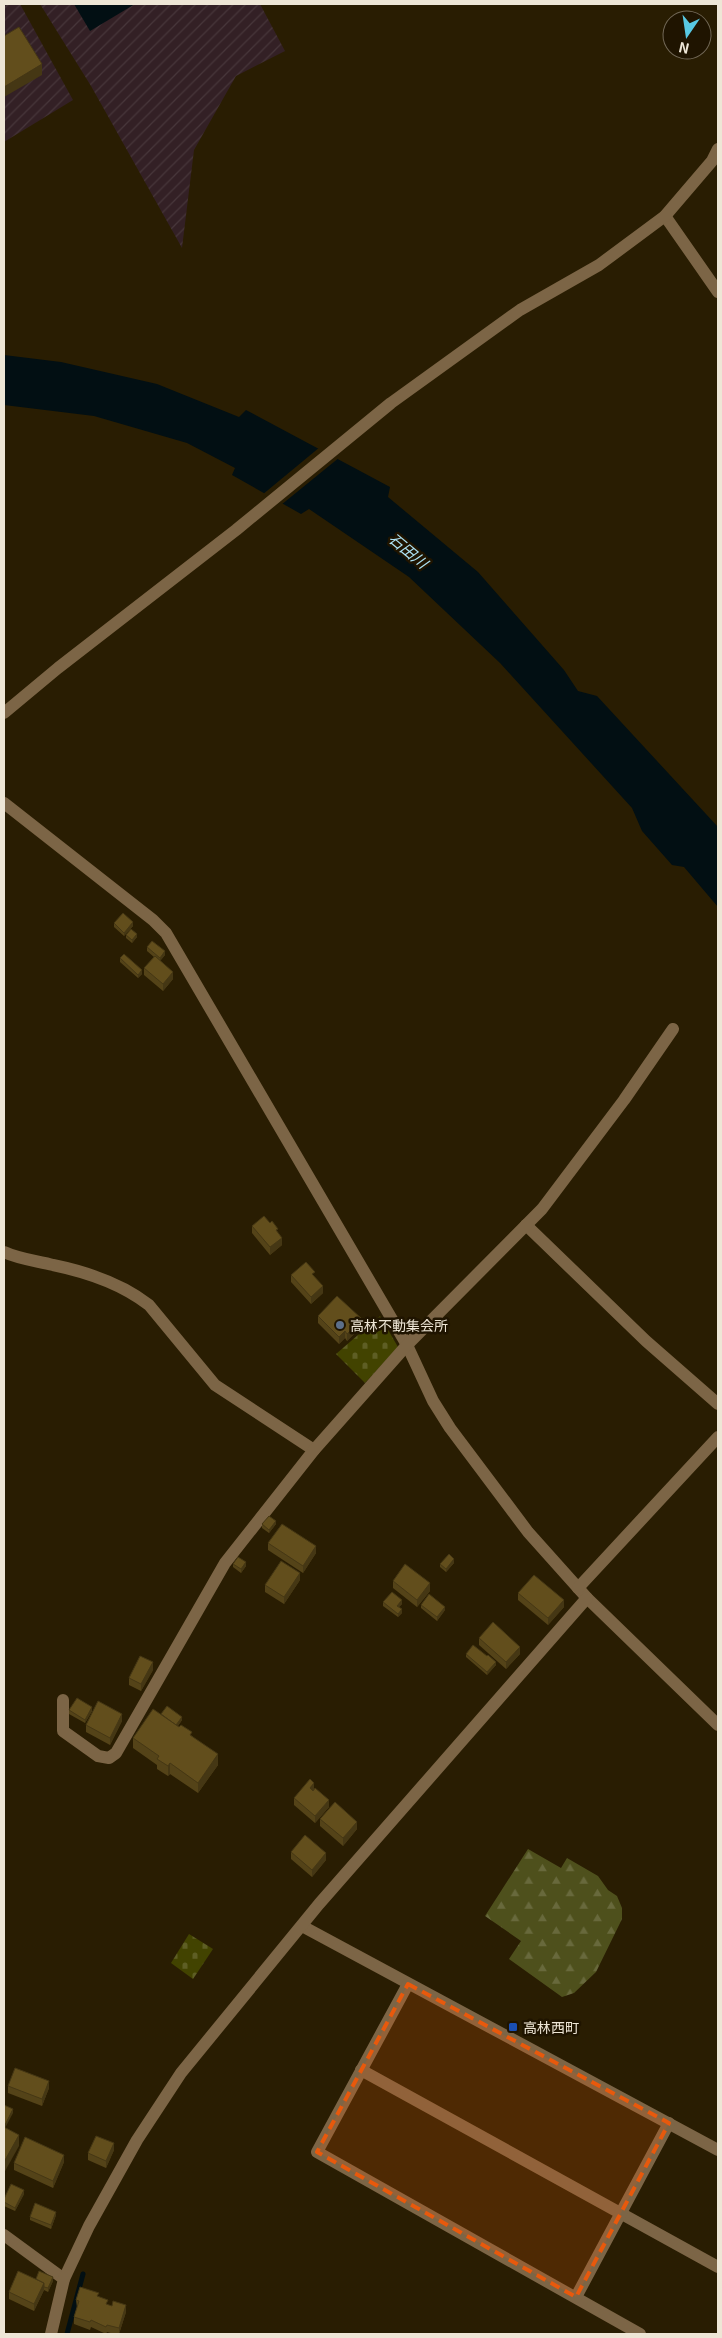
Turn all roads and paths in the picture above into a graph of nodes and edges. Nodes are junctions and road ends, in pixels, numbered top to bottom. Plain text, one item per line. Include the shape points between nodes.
1 (718, 150) edge
2 (664, 216) junction
3 (718, 292) edge
4 (4, 713) edge
5 (4, 803) edge
6 (674, 1029) dead end
7 (526, 1225) junction
8 (4, 1252) edge
9 (408, 1345) junction
10 (718, 1404) edge
11 (718, 1437) edge
12 (314, 1450) junction
13 (582, 1593) junction
14 (63, 1700) dead end
15 (718, 1725) edge
16 (302, 1926) junction
17 (408, 1984) junction
18 (361, 2070) junction
19 (669, 2123) junction
20 (718, 2150) edge
21 (620, 2212) junction
22 (4, 2235) edge
23 (718, 2267) edge
24 (64, 2279) junction
25 (576, 2297) junction
26 (51, 2334) edge
27 (640, 2334) edge

1 - 2 street via 707,168
2 - 3 street
2 - 4 street via 598,265 520,310 368,421
5 - 9 street via 166,933
6 - 7 street via 613,1116 542,1209
7 - 9 street
7 - 10 street
8 - 12 street via 69,1268 118,1285 137,1296 149,1305 215,1384
9 - 12 street
9 - 13 street via 433,1401 450,1428 528,1532
11 - 13 street
12 - 14 street via 225,1563 116,1753 108,1758 98,1756 63,1731
13 - 15 street
13 - 16 street
16 - 17 street
16 - 24 street via 162,2100 102,2201
17 - 18 street
17 - 19 street
18 - 21 street
18 - 25 street via 317,2152
19 - 20 street
19 - 21 street
21 - 23 street
21 - 25 street
22 - 24 street
24 - 26 street
25 - 27 street

